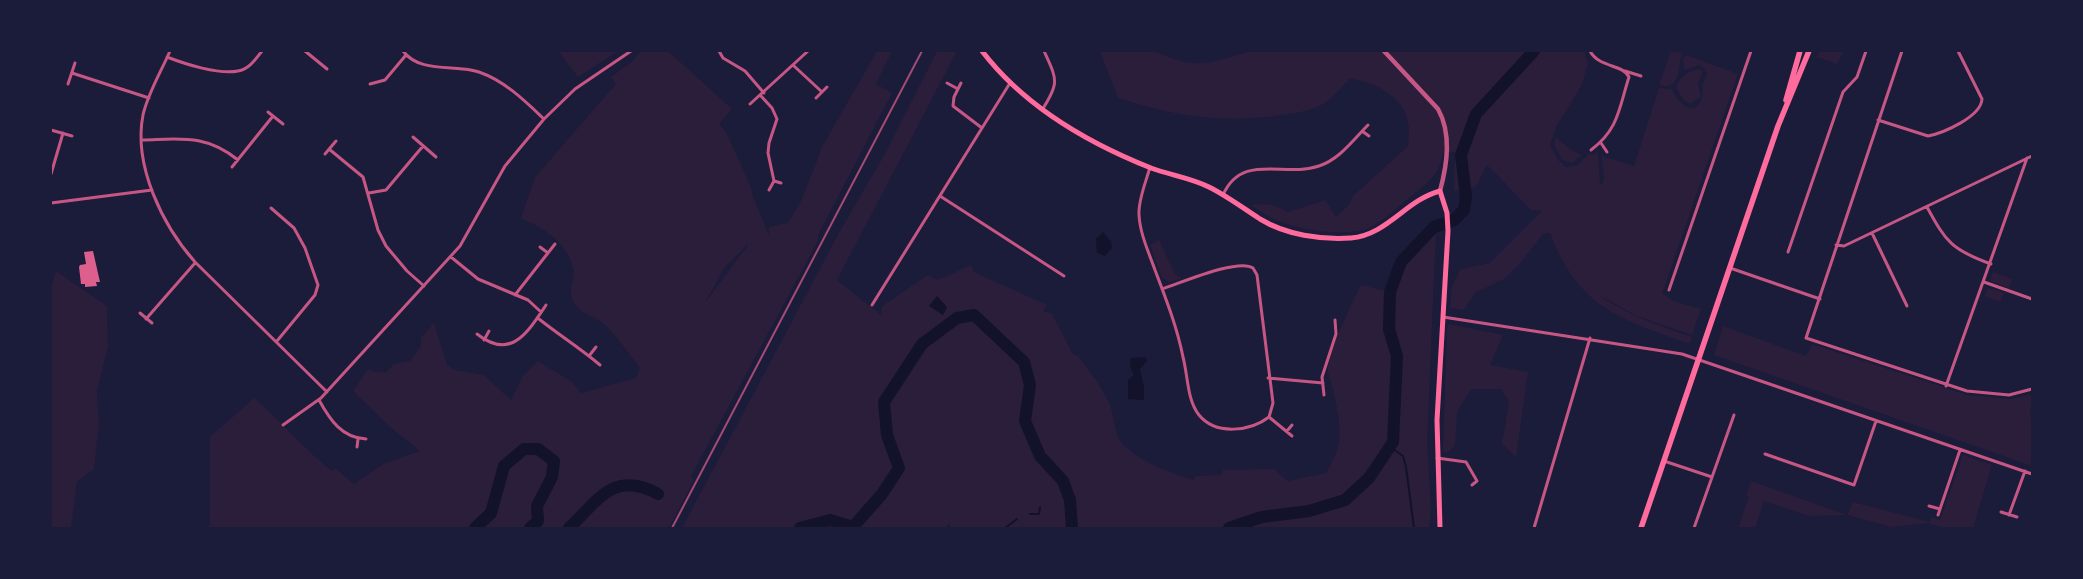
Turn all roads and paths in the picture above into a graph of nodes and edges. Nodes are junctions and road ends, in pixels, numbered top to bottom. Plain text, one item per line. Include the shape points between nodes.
1 (170, 51) edge
2 (262, 51) edge
3 (305, 51) edge
4 (404, 51) edge
5 (631, 51) edge
6 (718, 51) edge
7 (808, 51) edge
8 (982, 51) edge
9 (1044, 51) edge
10 (1384, 51) edge
11 (1590, 51) edge
12 (1751, 51) edge
13 (1800, 51) edge
14 (1809, 51) edge
15 (1866, 51) edge
16 (1902, 51) edge
17 (1958, 51) edge
18 (406, 55) junction
19 (167, 57) junction
20 (75, 63) dead end
21 (794, 66) junction
22 (327, 69) dead end
23 (1625, 71) junction
24 (72, 72) junction
25 (1641, 76) dead end
26 (947, 83) dead end
27 (961, 83) dead end
28 (1010, 83) junction
29 (68, 84) dead end
30 (370, 84) dead end
31 (827, 87) dead end
32 (958, 89) junction
33 (822, 92) junction
34 (762, 94) junction
35 (149, 98) junction
36 (816, 98) dead end
37 (750, 104) dead end
38 (1042, 110) junction
39 (268, 112) dead end
40 (273, 116) junction
41 (1782, 117) junction
42 (544, 120) junction
43 (1878, 120) junction
44 (283, 124) dead end
45 (1368, 124) dead end
46 (982, 128) junction
47 (51, 130) edge
48 (1362, 131) junction
49 (63, 133) junction
50 (72, 136) dead end
51 (1369, 136) dead end
52 (412, 137) dead end
53 (143, 140) junction
54 (336, 141) dead end
55 (1601, 143) junction
56 (423, 146) junction
57 (329, 149) junction
58 (1591, 150) dead end
59 (1607, 152) dead end
60 (325, 154) dead end
61 (2032, 156) edge
62 (436, 157) dead end
63 (2027, 158) junction
64 (238, 160) junction
65 (232, 167) dead end
66 (1150, 167) junction
67 (51, 174) edge
68 (774, 181) junction
69 (781, 183) dead end
70 (152, 190) junction
71 (769, 190) dead end
72 (1440, 191) junction
73 (369, 193) junction
74 (1223, 195) junction
75 (940, 196) junction
76 (51, 203) edge
77 (1927, 206) junction
78 (271, 208) dead end
79 (1872, 233) junction
80 (555, 244) dead end
81 (1836, 245) junction
82 (540, 247) dead end
83 (1788, 252) dead end
84 (548, 253) junction
85 (451, 256) junction
86 (195, 262) junction
87 (1991, 264) junction
88 (1729, 267) junction
89 (1064, 276) dead end
90 (1984, 282) junction
91 (424, 286) junction
92 (1162, 289) junction
93 (1669, 290) dead end
94 (515, 295) junction
95 (1820, 299) junction
96 (2032, 299) edge
97 (546, 305) dead end
98 (872, 305) dead end
99 (1907, 306) dead end
100 (541, 312) junction
101 (140, 313) dead end
102 (1442, 317) junction
103 (146, 319) junction
104 (538, 319) junction
105 (1335, 320) dead end
106 (152, 323) dead end
107 (489, 330) dead end
108 (477, 334) dead end
109 (1590, 338) junction
110 (484, 340) junction
111 (277, 341) junction
112 (596, 347) dead end
113 (589, 356) junction
114 (1698, 359) junction
115 (600, 365) dead end
116 (1268, 378) junction
117 (1323, 383) junction
118 (1946, 386) junction
119 (2032, 389) edge
120 (327, 392) junction
121 (1324, 395) dead end
122 (319, 400) junction
123 (1734, 415) dead end
124 (1269, 417) junction
125 (1876, 421) junction
126 (283, 424) dead end
127 (1292, 425) dead end
128 (1287, 431) junction
129 (1292, 436) dead end
130 (358, 439) junction
131 (366, 439) dead end
132 (357, 447) dead end
133 (1960, 450) junction
134 (1765, 454) dead end
135 (1437, 458) junction
136 (1664, 461) junction
137 (2025, 471) junction
138 (2032, 474) edge
139 (1712, 477) junction
140 (1472, 485) dead end
141 (1929, 506) dead end
142 (1940, 510) junction
143 (2001, 512) dead end
144 (1938, 515) dead end
145 (2009, 515) junction
146 (2017, 517) dead end
147 (1440, 528) edge
148 (1534, 528) edge
149 (1641, 528) edge
150 (1694, 528) edge

1 - 19 street
2 - 19 street via 252,64 233,71 183,63
3 - 22 street
4 - 18 street
5 - 42 street via 576,89
6 - 34 street via 723,58 745,71
7 - 21 street
8 - 28 main road
9 - 38 street via 1056,79 1056,87
10 - 72 street via 1443,118 1447,155
11 - 23 street via 1596,60
12 - 93 street
13 - 41 highway
14 - 41 highway
15 - 83 street via 1857,78 1843,92
16 - 43 street
17 - 43 street via 1982,99 1981,108 1974,116 1928,136
18 - 30 street via 384,80
18 - 42 street via 421,64 478,72 492,78 526,102
19 - 35 street
20 - 24 street
21 - 33 street
21 - 34 street
23 - 25 street
23 - 55 street via 1629,77 1618,115
24 - 29 street
24 - 35 street
26 - 32 street
27 - 32 street
28 - 38 main road
28 - 46 street
31 - 33 street
32 - 46 street via 953,106
33 - 36 street
34 - 37 street
34 - 68 street via 777,119 768,153
35 - 53 street via 143,117
38 - 66 main road via 1097,142
39 - 40 street
40 - 44 street
40 - 64 street
41 - 88 highway
42 - 85 street via 505,166 469,233
43 - 81 street
45 - 48 street
46 - 75 street
47 - 49 street
48 - 51 street
48 - 74 street via 1331,161 1307,169 1246,171 1232,180
49 - 50 street
49 - 67 street
52 - 56 street
53 - 64 street via 208,142
53 - 70 street
54 - 57 street
55 - 58 street
55 - 59 street
56 - 62 street
56 - 73 street via 386,190
57 - 60 street
57 - 73 street via 362,177
61 - 63 street
63 - 77 street
63 - 87 street
64 - 65 street
66 - 74 main road via 1207,186
66 - 92 street via 1138,214
68 - 69 street
68 - 71 street
70 - 76 street
70 - 86 street via 166,224
72 - 74 main road via 1423,196 1374,233 1349,238 1282,230
72 - 102 main road via 1447,212 1448,231
73 - 91 street via 386,246
75 - 89 street
75 - 98 street
77 - 79 street
77 - 87 street via 1941,232 1956,249
78 - 111 street via 294,228 306,248 318,285 315,295
79 - 81 street via 1844,246
79 - 99 street
80 - 84 street
81 - 95 street
82 - 84 street
84 - 94 street
85 - 91 street
85 - 94 street via 478,279
86 - 103 street
86 - 111 street
87 - 90 street
88 - 95 street
88 - 114 highway
90 - 96 street
90 - 118 street
91 - 120 street
92 - 116 street via 1241,265 1253,268 1257,275
92 - 124 street via 1183,356 1192,401 1200,417 1226,429 1262,423
94 - 100 street via 528,300
95 - 118 street via 1806,338
97 - 100 street
100 - 104 street
101 - 103 street
102 - 109 street
102 - 135 main road
103 - 106 street
104 - 110 street via 514,343 505,346
104 - 113 street
105 - 117 street via 1336,334 1322,377
107 - 110 street
108 - 110 street
109 - 114 street
109 - 148 street
111 - 120 street
112 - 113 street
113 - 115 street
114 - 125 street
114 - 136 highway
116 - 117 street
116 - 124 street via 1273,403
117 - 121 street
118 - 119 street via 2009,395
120 - 122 street
122 - 126 street
122 - 130 street via 338,428
123 - 139 street
124 - 128 street
125 - 133 street
125 - 134 street via 1854,485
127 - 128 street
128 - 129 street
130 - 131 street
130 - 132 street
133 - 137 street
133 - 142 street
135 - 140 street via 1466,462 1477,481
135 - 147 main road
136 - 139 street
136 - 149 highway
137 - 138 street
137 - 145 street
139 - 150 street
141 - 142 street
142 - 144 street
143 - 145 street
145 - 146 street

